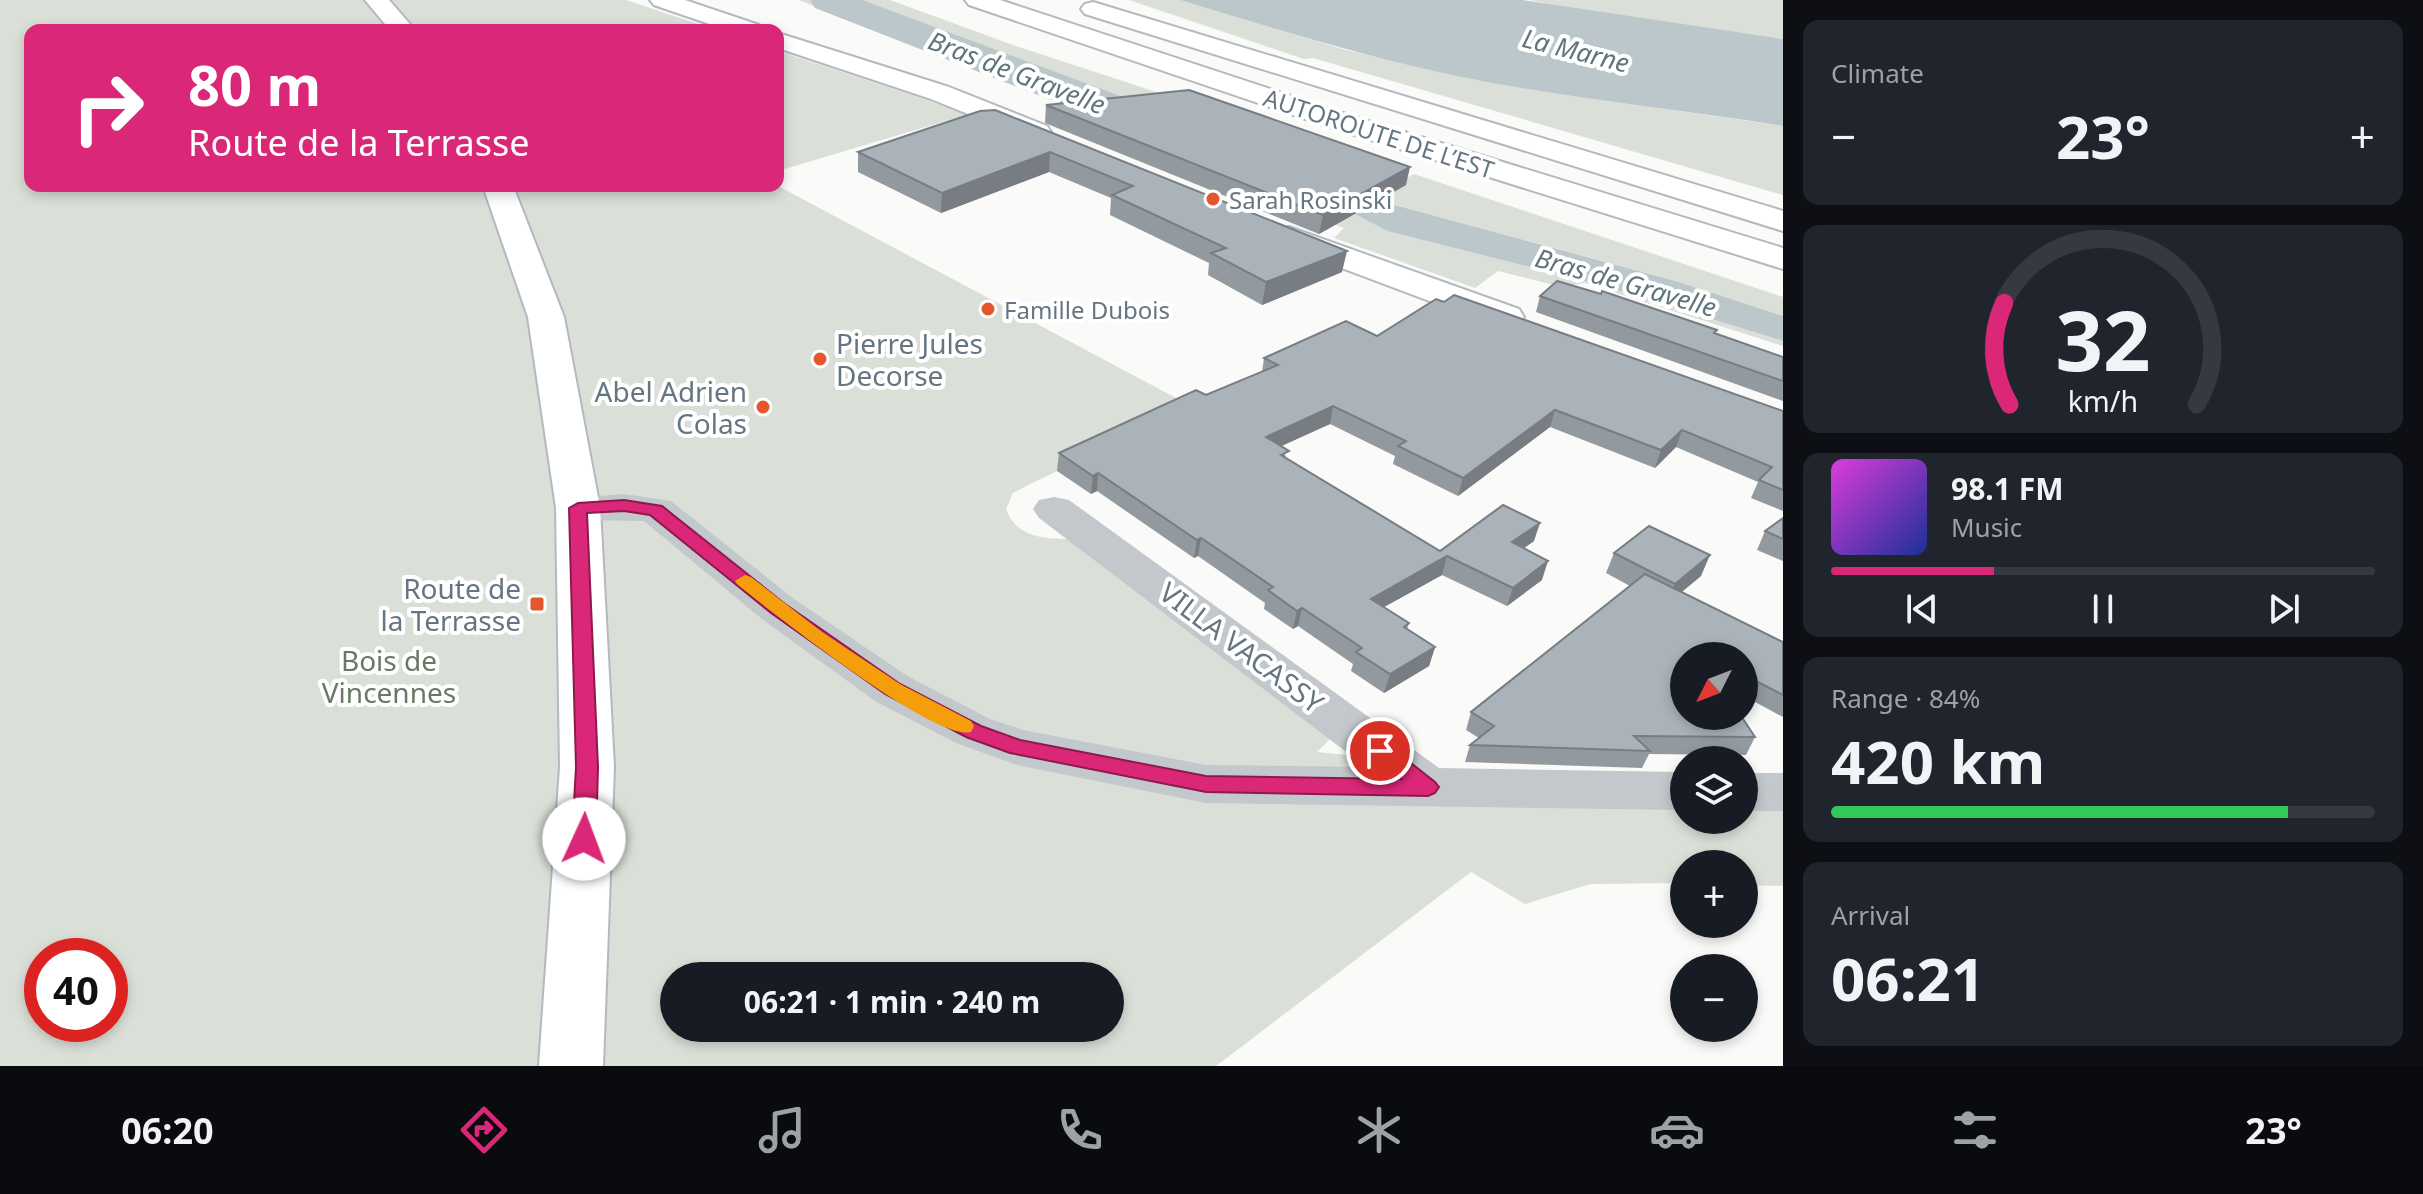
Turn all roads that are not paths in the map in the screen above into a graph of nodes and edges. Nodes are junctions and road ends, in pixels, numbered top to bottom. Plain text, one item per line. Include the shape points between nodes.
1 (377, 0) edge
2 (662, 0) edge
3 (977, 0) edge
4 (1067, 0) edge
5 (398, 24) edge
6 (732, 24) edge
7 (784, 42) edge
8 (1067, 144) edge
9 (500, 192) edge
10 (1783, 221) edge
11 (1254, 223) edge
12 (1783, 259) edge
13 (1528, 325) edge
14 (578, 508) junction
15 (1054, 509) dead end
16 (1428, 787) junction
17 (1670, 791) edge
18 (1758, 792) edge
19 (1783, 792) edge
20 (571, 1066) edge

1 - 5 main road
2 - 6 main road
3 - 12 main road, AUTOROUTE DE L’EST via 1336,120
4 - 10 main road, AUTOROUTE DE L’EST
7 - 8 main road via 940,93
9 - 14 main road via 546,317
11 - 13 main road
14 - 16 street via 656,510 778,609 892,689 973,731 1017,747 1206,784
14 - 20 main road via 587,767
15 - 16 street, VILLA VACASSY
16 - 17 street
18 - 19 street

